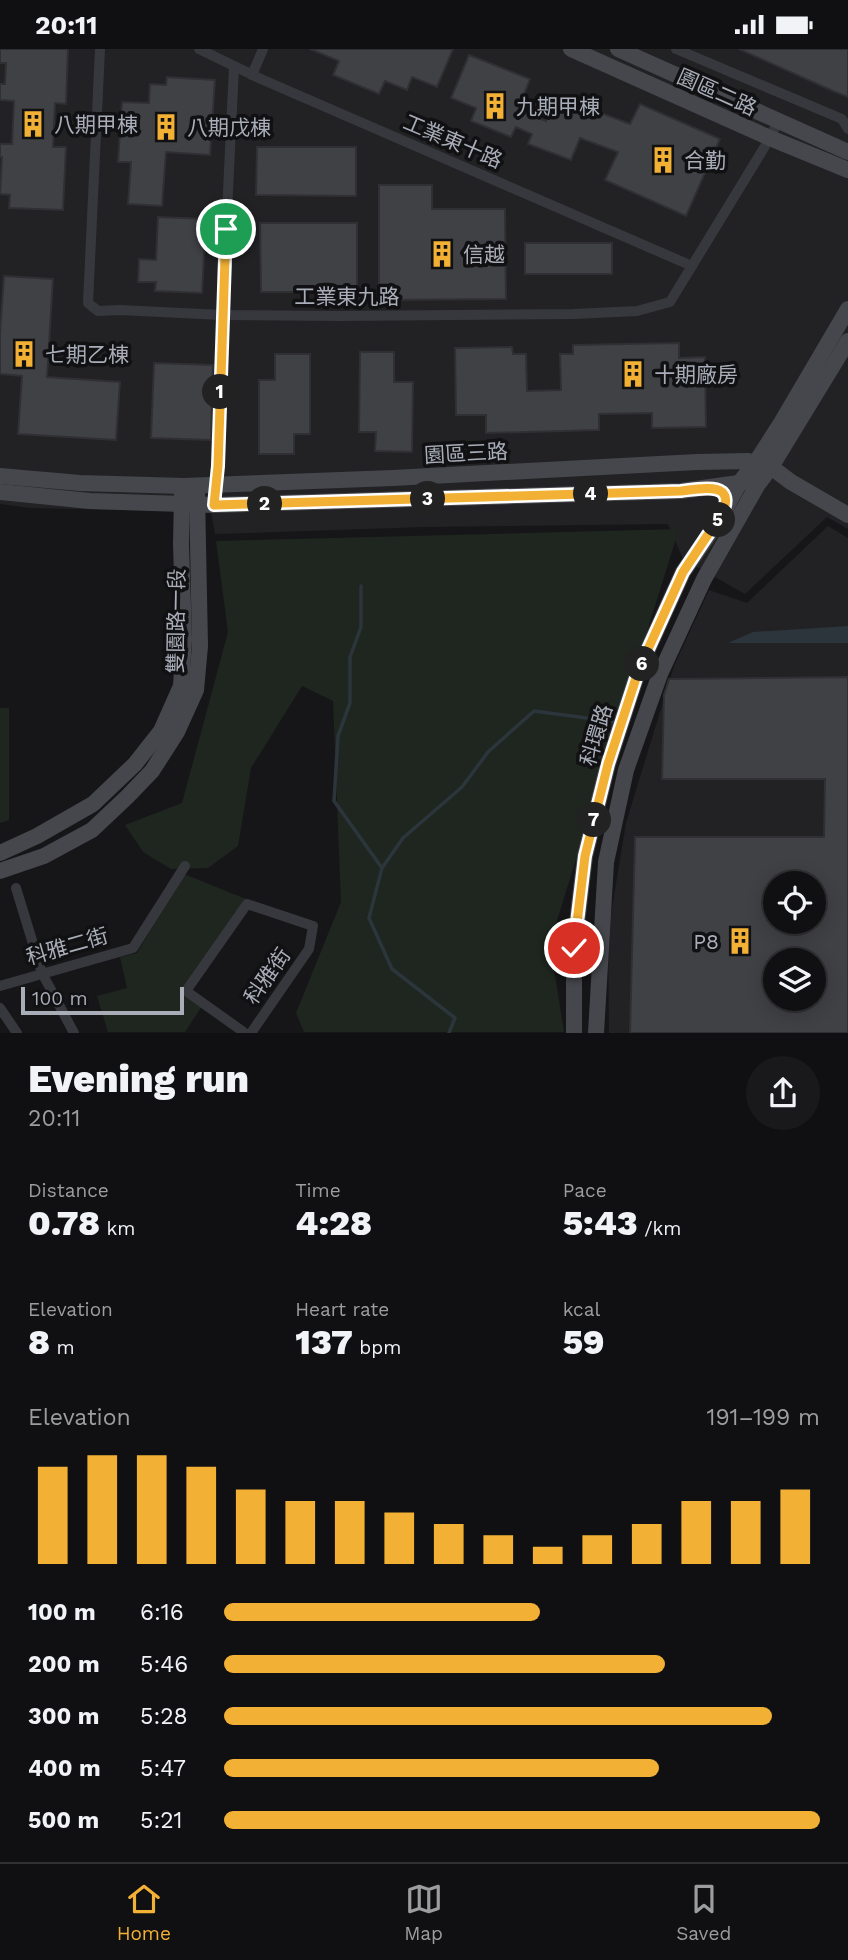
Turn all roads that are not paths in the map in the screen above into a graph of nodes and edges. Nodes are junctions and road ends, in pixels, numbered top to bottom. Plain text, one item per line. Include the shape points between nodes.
1 (100, 49) edge
2 (199, 49) edge
3 (263, 49) edge
4 (571, 49) edge
5 (618, 49) edge
6 (676, 49) edge
7 (234, 67) junction
8 (252, 75) junction
9 (778, 121) junction
10 (846, 121) edge
11 (770, 138) junction
12 (848, 152) edge
13 (848, 170) edge
14 (692, 266) junction
15 (848, 309) edge
16 (222, 315) junction
17 (848, 341) edge
18 (763, 465) junction
19 (0, 476) edge
20 (792, 482) junction
21 (748, 483) junction
22 (217, 485) junction
23 (190, 486) junction
24 (712, 488) junction
25 (0, 492) edge
26 (189, 504) junction
27 (214, 505) junction
28 (723, 512) junction
29 (848, 515) edge
30 (0, 853) edge
31 (185, 866) dead end
32 (0, 871) edge
33 (16, 888) dead end
34 (42, 973) junction
35 (0, 986) edge
36 (0, 1008) edge
37 (17, 1033) edge
38 (74, 1033) edge
39 (245, 1033) edge
40 (251, 1033) edge
41 (574, 1033) edge
42 (596, 1033) edge

1 - 16 street, 工業東九路 via 88,303 98,311
2 - 7 street, 工業東十路
3 - 8 street
4 - 11 street, 園區二路
5 - 9 street, 園區二路
6 - 10 street
7 - 8 street, 工業東十路
7 - 16 street
8 - 14 street, 工業東十路
9 - 11 street, 工業東九路
9 - 12 street, 園區二路
11 - 13 street, 園區二路
11 - 14 street, 工業東九路
14 - 16 street, 工業東九路 via 670,302 637,311
15 - 18 street
16 - 22 street
17 - 18 street
18 - 20 street
18 - 21 street, 科環路
18 - 22 street, 園區三路 via 736,460
19 - 23 street, 園區三路
20 - 21 street, 園區三路
20 - 29 street
21 - 24 street, 園區三路
21 - 28 street, 科環路
21 - 42 street, 科環路 via 660,674 626,770 606,862
22 - 23 street, 園區三路
22 - 27 street
23 - 26 street, 雙園路一段
24 - 27 street, 園區三路
24 - 28 street via 723,493
25 - 26 street, 園區三路
26 - 27 street, 園區三路
26 - 30 street, 雙園路一段 via 181,686 161,731 93,804
26 - 32 street, 雙園路一段 via 200,646 196,690 177,732 152,771 92,830 44,856
28 - 41 street, 科環路 via 683,572 639,669 608,764 585,856 574,948
31 - 34 street, 科雅二街 via 133,948
33 - 34 street
34 - 35 street, 科雅二街
34 - 38 street
36 - 37 street
39 - 40 street, 科雅街 via 186,991 247,904 313,926 309,949

